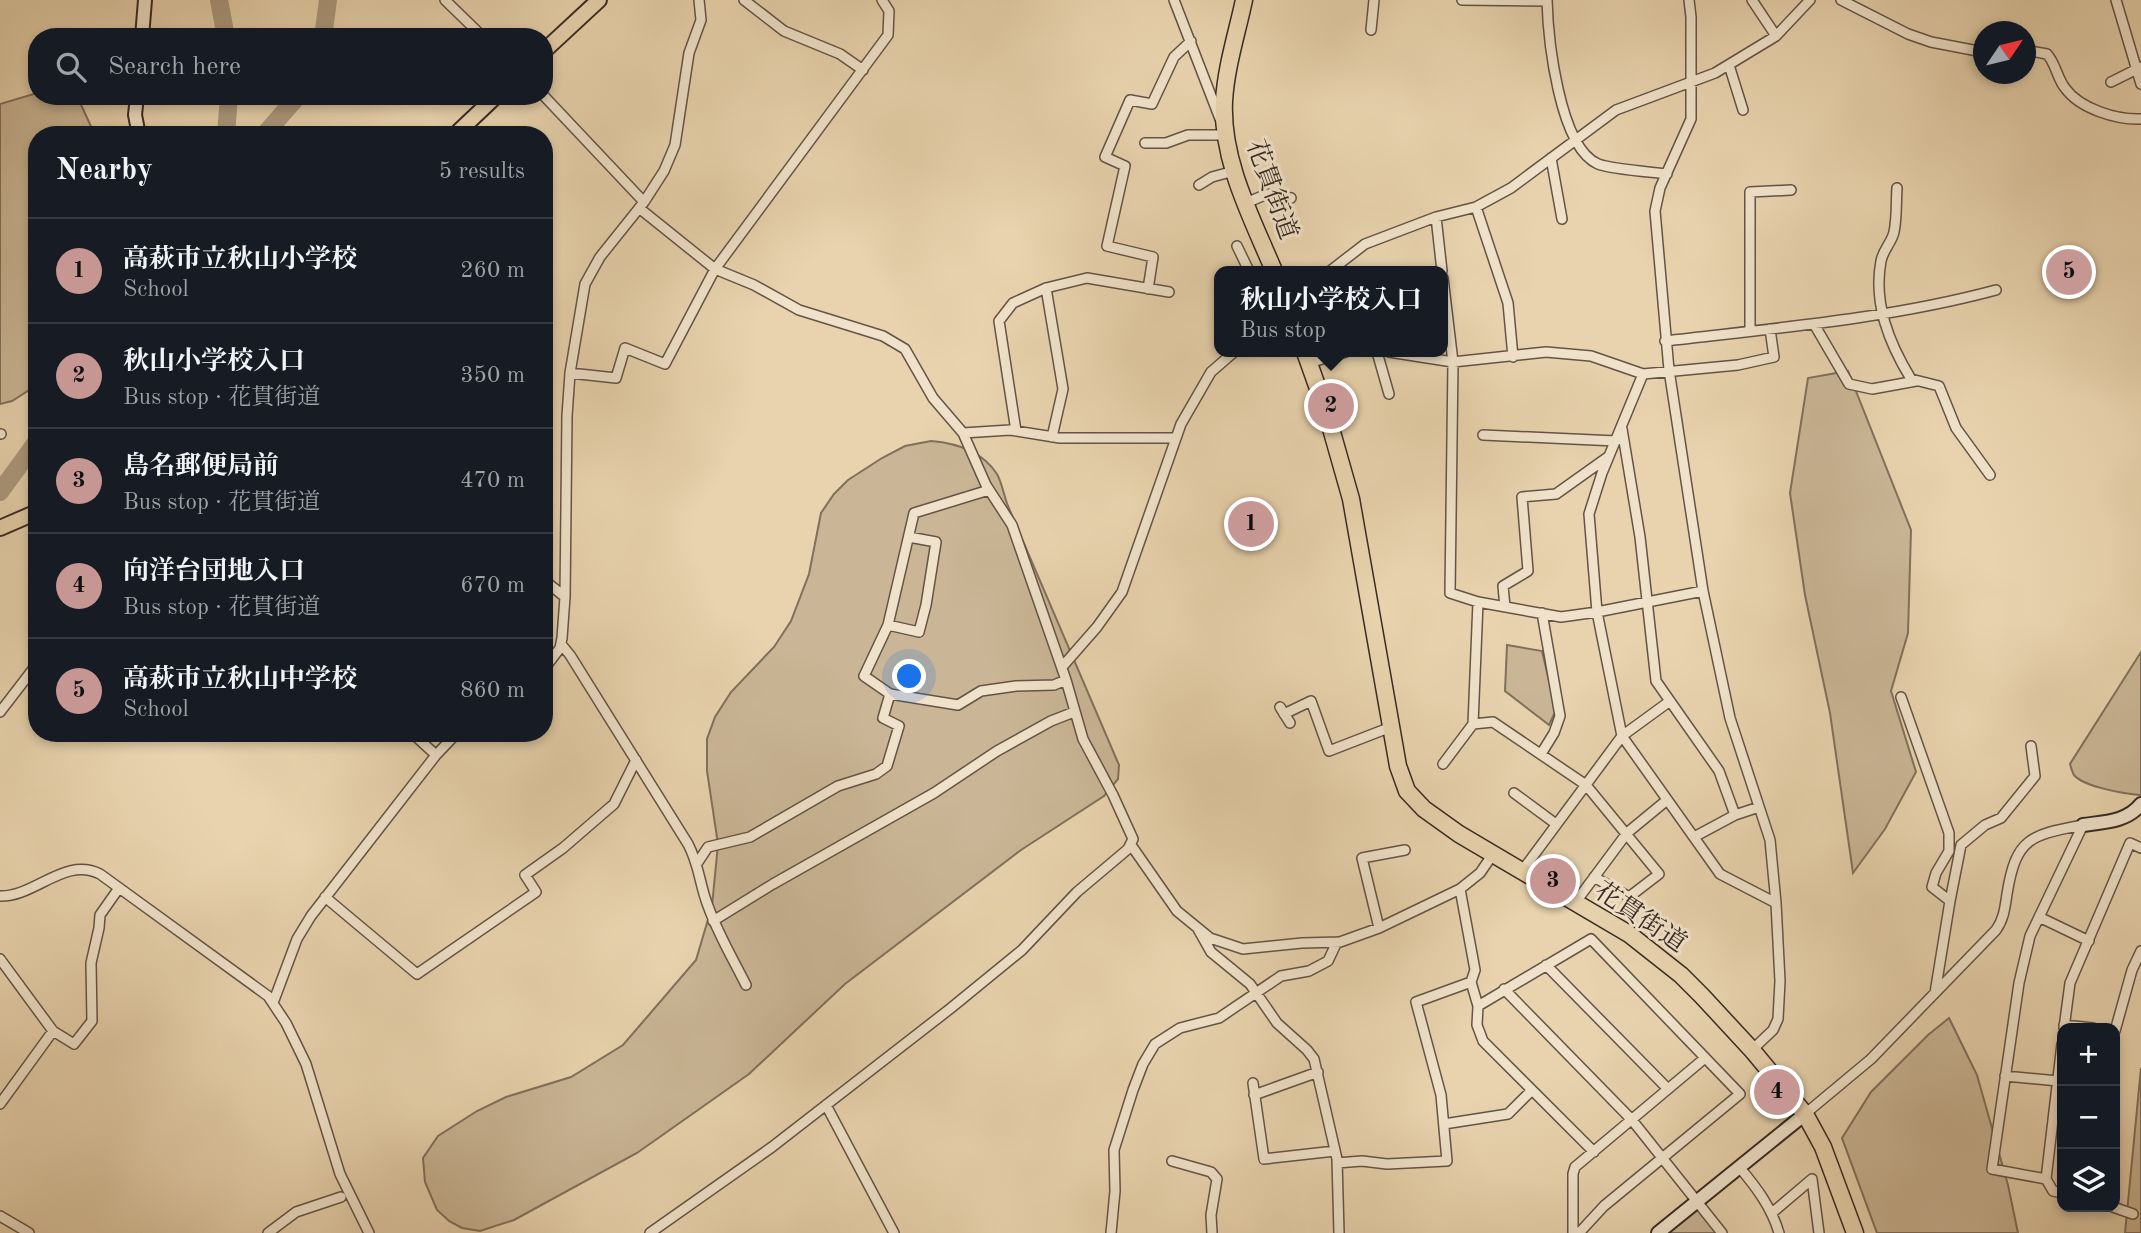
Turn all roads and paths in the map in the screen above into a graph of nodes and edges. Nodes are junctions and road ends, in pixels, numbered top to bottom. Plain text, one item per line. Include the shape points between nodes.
1 (145, 0) edge
2 (445, 0) edge
3 (599, 0) edge
4 (699, 0) edge
5 (744, 0) edge
6 (882, 0) edge
7 (1174, 0) edge
8 (1244, 0) edge
9 (1374, 0) edge
10 (1462, 0) edge
11 (1547, 0) edge
12 (1689, 0) edge
13 (1752, 0) edge
14 (1810, 0) edge
15 (1841, 0) edge
16 (2116, 0) edge
17 (143, 28) edge
18 (474, 28) edge
19 (1371, 30) dead end
20 (1776, 36) junction
21 (1191, 41) junction
22 (553, 43) edge
23 (1973, 50) edge
24 (2036, 51) edge
25 (1729, 65) junction
26 (2139, 68) edge
27 (863, 70) junction
28 (2111, 82) dead end
29 (1691, 84) junction
30 (2141, 84) edge
31 (136, 105) edge
32 (487, 105) edge
33 (552, 105) edge
34 (1743, 110) dead end
35 (2141, 119) edge
36 (137, 126) edge
37 (464, 126) edge
38 (1225, 132) junction
39 (1575, 142) junction
40 (1145, 143) dead end
41 (1551, 158) junction
42 (1234, 171) junction
43 (1667, 174) junction
44 (1199, 185) dead end
45 (1897, 188) dead end
46 (1791, 190) dead end
47 (1292, 198) dead end
48 (1246, 203) junction
49 (642, 205) junction
50 (1476, 207) junction
51 (1436, 218) junction
52 (1562, 219) dead end
53 (1237, 246) dead end
54 (1247, 266) edge
55 (1272, 266) edge
56 (1337, 266) edge
57 (1441, 266) edge
58 (715, 269) junction
59 (1046, 288) junction
60 (1148, 289) junction
61 (1996, 290) dead end
62 (1170, 292) dead end
63 (1882, 314) junction
64 (1448, 320) edge
65 (1814, 324) junction
66 (1770, 329) junction
67 (1750, 331) junction
68 (1665, 341) junction
69 (1228, 357) edge
70 (1307, 357) edge
71 (1378, 357) edge
72 (1422, 357) edge
73 (1513, 357) junction
74 (1453, 362) junction
75 (1669, 370) junction
76 (570, 373) junction
77 (1643, 374) junction
78 (1918, 381) junction
79 (1389, 394) dead end
80 (1622, 427) junction
81 (1016, 431) junction
82 (963, 433) junction
83 (1483, 435) dead end
84 (1052, 437) junction
85 (1176, 438) junction
86 (1616, 441) junction
87 (1609, 456) junction
88 (1990, 475) dead end
89 (989, 490) junction
90 (28, 516) edge
91 (0, 528) edge
92 (909, 537) junction
93 (553, 587) edge
94 (1703, 591) junction
95 (565, 597) junction
96 (1478, 602) junction
97 (1647, 602) junction
98 (1505, 607) junction
99 (1597, 612) junction
100 (1542, 613) junction
101 (888, 625) junction
102 (561, 644) junction
103 (553, 656) edge
104 (1062, 667) junction
105 (28, 676) edge
106 (1066, 680) junction
107 (890, 694) junction
108 (1901, 697) dead end
109 (1670, 701) junction
110 (0, 712) edge
111 (1074, 712) junction
112 (1290, 723) dead end
113 (1473, 724) junction
114 (1391, 727) junction
115 (1622, 736) junction
116 (422, 742) edge
117 (448, 742) edge
118 (2031, 746) dead end
119 (1541, 754) junction
120 (436, 755) junction
121 (636, 760) junction
122 (1443, 764) dead end
123 (1586, 785) junction
124 (1514, 793) dead end
125 (1667, 800) junction
126 (2141, 804) edge
127 (1759, 807) junction
128 (1735, 816) junction
129 (1556, 824) junction
130 (2083, 824) junction
131 (1627, 833) junction
132 (1694, 838) junction
133 (1131, 845) junction
134 (2141, 848) edge
135 (1405, 850) dead end
136 (1493, 854) junction
137 (698, 862) junction
138 (1522, 871) junction
139 (1594, 877) junction
140 (119, 888) junction
141 (1461, 890) junction
142 (4, 896) edge
143 (325, 897) junction
144 (1950, 901) junction
145 (1575, 903) junction
146 (1776, 903) junction
147 (0, 905) edge
148 (2039, 917) junction
149 (713, 921) junction
150 (1197, 928) junction
151 (1379, 928) junction
152 (2088, 941) junction
153 (1337, 942) junction
154 (2141, 951) edge
155 (0, 959) edge
156 (1546, 965) junction
157 (1471, 982) junction
158 (747, 985) dead end
159 (1504, 989) junction
160 (1256, 992) junction
161 (1935, 995) junction
162 (273, 1003) junction
163 (1478, 1006) junction
164 (2065, 1023) edge
165 (2117, 1023) edge
166 (53, 1031) junction
167 (1752, 1050) junction
168 (1705, 1058) junction
169 (1318, 1072) junction
170 (2005, 1076) junction
171 (2057, 1081) edge
172 (1253, 1083) dead end
173 (2057, 1086) edge
174 (1668, 1089) junction
175 (1532, 1090) junction
176 (1254, 1095) junction
177 (0, 1104) edge
178 (826, 1105) junction
179 (1805, 1114) junction
180 (1632, 1120) junction
181 (1444, 1124) junction
182 (1335, 1151) junction
183 (1594, 1152) junction
184 (1662, 1158) junction
185 (1172, 1161) dead end
186 (1337, 1163) junction
187 (1740, 1168) junction
188 (2046, 1180) junction
189 (2057, 1192) edge
190 (341, 1198) dead end
191 (1698, 1202) junction
192 (2120, 1209) edge
193 (1772, 1213) junction
194 (2133, 1214) dead end
195 (0, 1216) edge
196 (29, 1233) edge
197 (268, 1233) edge
198 (369, 1233) edge
199 (650, 1233) edge
200 (894, 1233) edge
201 (1111, 1233) edge
202 (1212, 1233) edge
203 (1339, 1233) edge
204 (1573, 1233) edge
205 (1578, 1233) edge
206 (1658, 1233) edge
207 (1722, 1233) edge
208 (1779, 1233) edge
209 (1819, 1233) edge
210 (1855, 1233) edge

1 - 17 street
2 - 18 street
3 - 22 main road
4 - 49 street via 701,20 689,53 675,145
5 - 27 street via 784,31 840,54
6 - 27 street via 889,11 888,35
7 - 21 street
8 - 38 highway, 花貫街道 via 1227,78
9 - 19 street
10 - 11 street
11 - 39 street via 1563,112
12 - 29 street
13 - 20 street
14 - 20 street
15 - 23 street via 1908,34
16 - 26 street
20 - 25 street
21 - 38 street
21 - 60 street via 1174,57 1152,104 1129,100 1105,157 1125,166 1107,246 1153,257
24 - 35 street via 2047,54 2065,89 2079,101 2117,117
25 - 29 street
25 - 34 street
26 - 28 street
26 - 30 street
27 - 58 street
29 - 39 street via 1616,110
29 - 43 street via 1691,119
31 - 36 street
32 - 37 main road
33 - 49 street
38 - 40 street
38 - 42 highway, 花貫街道
39 - 41 street
39 - 43 street via 1598,164
41 - 50 street
41 - 52 street
42 - 44 street
42 - 48 highway, 花貫街道
43 - 68 street via 1655,211
45 - 63 street via 1894,233 1881,258 1878,282
46 - 67 street via 1750,192
47 - 48 street via 1267,194
48 - 55 highway, 花貫街道
49 - 58 street
49 - 76 street via 588,277
50 - 51 street
50 - 73 street via 1508,303
51 - 56 street via 1365,244
51 - 57 street
53 - 54 street
58 - 76 street via 665,364 625,348 616,378
58 - 82 street via 799,310 900,345 933,398
59 - 60 street via 1087,278
59 - 81 street via 1013,303 999,321
59 - 84 street via 1063,389
60 - 62 street
61 - 63 street
63 - 65 street
63 - 78 street via 1896,354 1910,379
64 - 74 street
65 - 66 street
65 - 78 street via 1849,384 1872,389
66 - 67 street
66 - 75 street via 1774,357 1738,365
67 - 68 street
68 - 75 street
69 - 85 street via 1205,380
70 - 114 highway, 花貫街道 via 1351,499
71 - 79 street
72 - 74 street
73 - 74 street
73 - 77 street via 1546,352 1591,356
74 - 96 street via 1450,593
75 - 77 street
75 - 94 street
76 - 95 street
77 - 80 street
78 - 88 street via 1939,386 1956,428
80 - 86 street
80 - 97 street
81 - 82 street
81 - 84 street
82 - 89 street
83 - 86 street
84 - 85 street
85 - 104 street via 1122,592
86 - 87 street
87 - 98 street via 1556,494 1522,497 1528,571 1503,586
87 - 99 street via 1589,514
89 - 92 street via 914,513
89 - 104 street via 1019,542
90 - 91 main road
92 - 101 street
92 - 101 street via 936,542 926,605 919,632
93 - 95 street
94 - 97 street
94 - 127 street via 1730,718
95 - 102 street
96 - 98 street
96 - 113 street
97 - 99 street
97 - 109 street via 1656,681
98 - 100 street
99 - 100 street via 1561,617
99 - 115 street
100 - 119 street via 1560,716
101 - 107 street via 864,676
102 - 103 street
102 - 121 street
104 - 106 street
105 - 110 street
106 - 107 street via 981,691 958,705
106 - 111 street
107 - 137 street via 883,718 899,726 887,766 838,786 750,837 708,847
108 - 144 street via 1950,833 1949,851 1932,887
109 - 115 street
109 - 128 street via 1719,771
111 - 133 street via 1087,748 1131,832
111 - 149 street via 997,751 934,793
112 - 114 street via 1282,710 1311,701 1329,751
113 - 119 street via 1493,722
113 - 122 street
114 - 136 highway, 花貫街道 via 1407,791 1437,819
115 - 123 street
115 - 125 street
116 - 120 street
117 - 120 street
118 - 144 street via 2035,776 2001,818 1984,824 1961,845
119 - 123 street
120 - 143 street
121 - 137 street
121 - 143 street via 614,804 525,875 536,892 417,974
123 - 129 street
123 - 131 street
124 - 129 street
125 - 131 street
125 - 132 street
126 - 130 street via 2116,820
127 - 128 street
127 - 146 street via 1770,840
128 - 132 street
129 - 138 street
130 - 148 street
130 - 161 street via 2046,832 2022,847 2011,872 2001,923
131 - 139 street
131 - 139 street via 1659,874 1629,897
132 - 146 street via 1720,874
133 - 150 street via 1177,911
133 - 178 street via 1077,891 1022,950
134 - 152 street via 2130,843
135 - 151 street via 1363,858
136 - 138 highway, 花貫街道
136 - 141 street
137 - 149 street
138 - 145 highway, 花貫街道
139 - 145 street
140 - 142 street via 96,872 77,869 25,892
140 - 162 street
140 - 166 street via 100,915 90,963 92,1021 74,1044
141 - 151 street
141 - 157 street via 1475,970
142 - 147 street
143 - 162 street via 297,939
144 - 161 street
145 - 167 highway, 花貫街道 via 1629,934 1671,967
146 - 167 street via 1778,1019
148 - 152 street
148 - 170 street via 2019,983
149 - 158 street
150 - 153 street via 1221,943 1243,949
150 - 160 street via 1212,952
151 - 153 street
152 - 164 street via 2070,983
153 - 160 street via 1328,961 1309,971 1281,976
154 - 165 street
155 - 166 street
156 - 159 street
156 - 168 street via 1591,939
156 - 174 street
157 - 163 street
157 - 181 street via 1416,1002 1441,1095
159 - 163 street
159 - 180 street
160 - 169 street via 1277,1023 1311,1054
160 - 201 street via 1219,1018 1180,1028 1155,1044 1133,1090 1114,1150
161 - 179 street via 1871,1059
162 - 198 street via 306,1064 340,1174
163 - 175 street via 1481,1037
166 - 177 street
167 - 179 highway, 花貫街道
168 - 174 street
168 - 184 street via 1740,1094
169 - 176 street
169 - 182 street
170 - 171 street
170 - 188 street via 1992,1169
172 - 176 street
173 - 188 street
174 - 180 street
175 - 181 street via 1508,1114
175 - 183 street
176 - 182 street via 1264,1159
178 - 199 street
178 - 200 street
179 - 187 street
179 - 210 highway, 花貫街道 via 1823,1147
180 - 183 street
180 - 184 street
181 - 186 street via 1447,1161
182 - 186 street
183 - 204 street via 1573,1174
184 - 191 street
184 - 205 street
185 - 202 street via 1210,1171 1217,1179
186 - 203 street
187 - 191 street
187 - 193 street
188 - 189 street
190 - 197 street via 296,1212
191 - 206 street
191 - 207 street
192 - 194 street
193 - 208 street
193 - 209 street via 1812,1179
195 - 196 street

